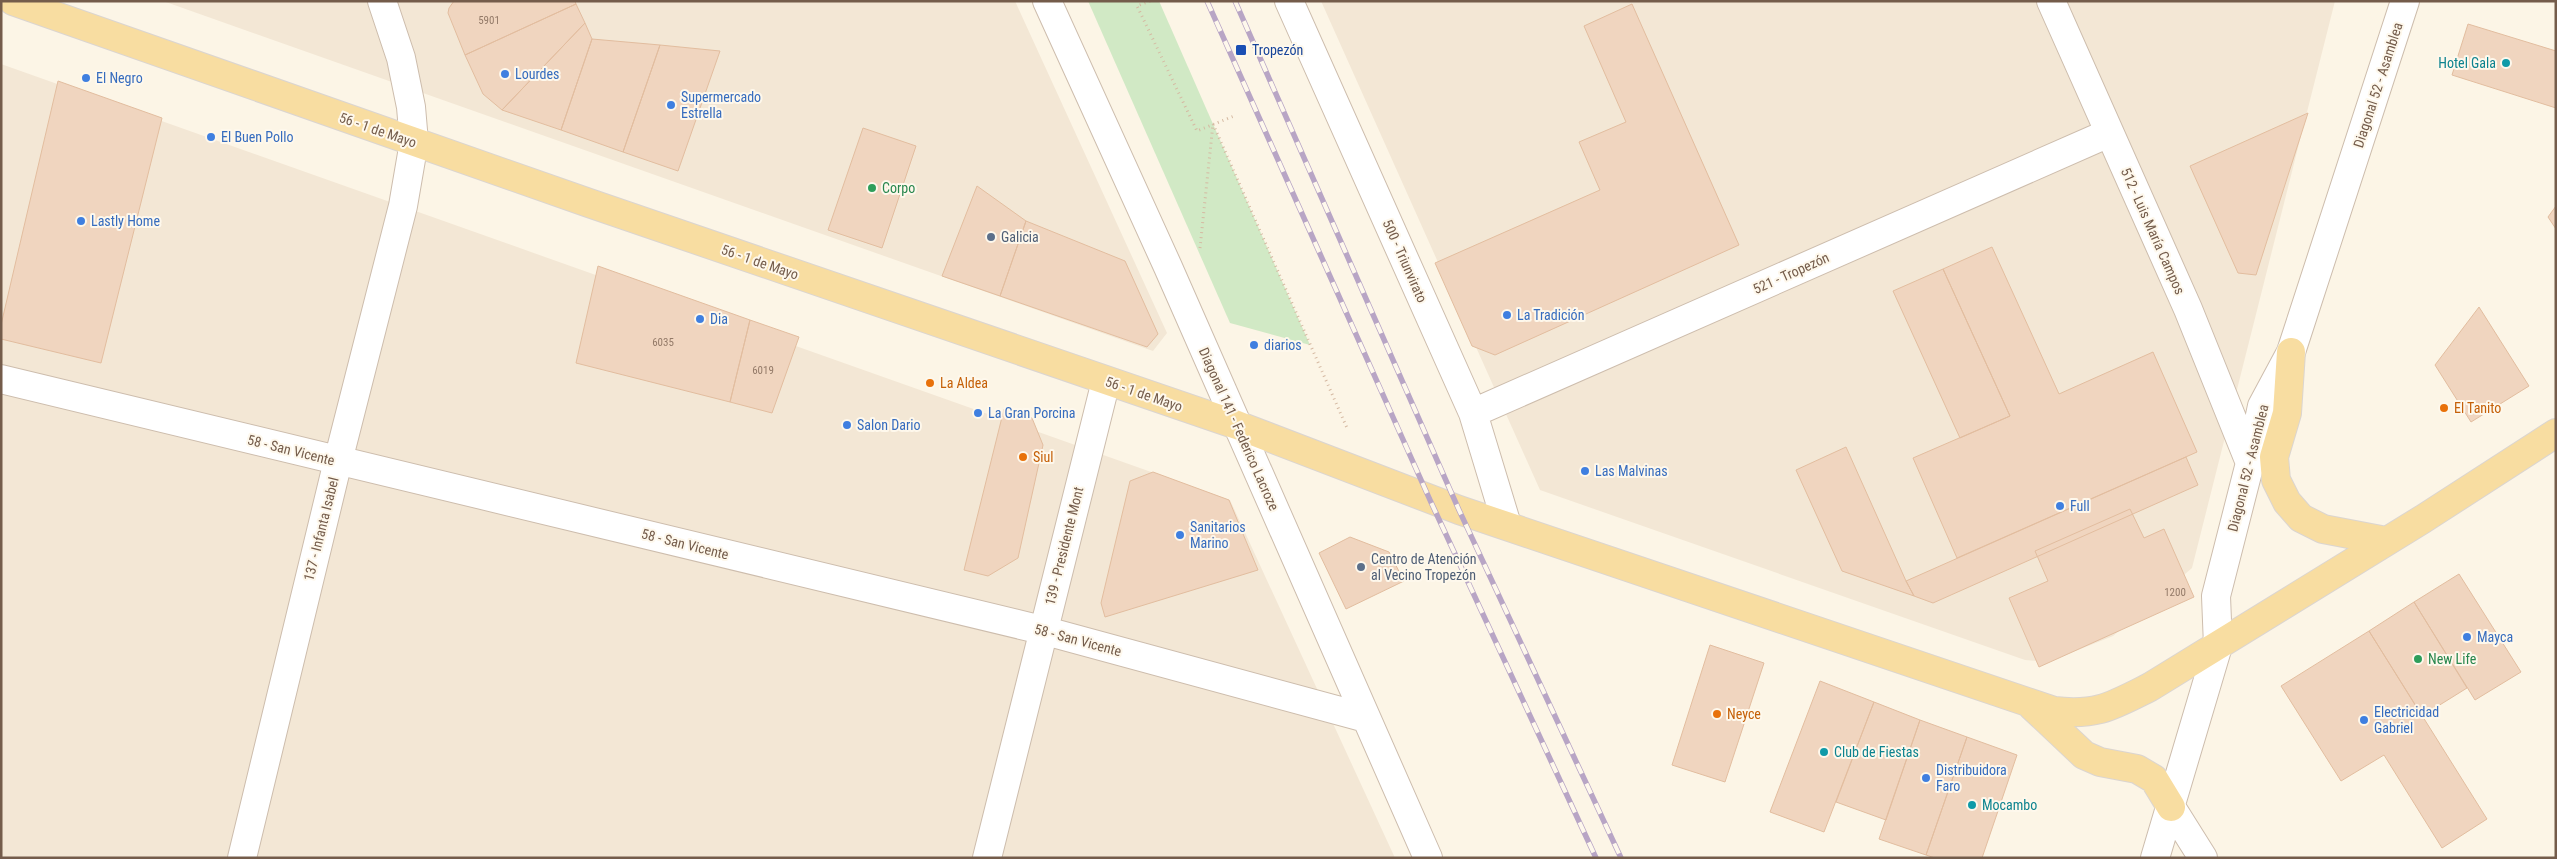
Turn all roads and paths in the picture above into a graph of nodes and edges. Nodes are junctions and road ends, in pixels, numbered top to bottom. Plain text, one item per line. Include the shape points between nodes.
1 (13, 1) edge
2 (382, 1) edge
3 (1047, 1) edge
4 (1150, 1) edge
5 (1289, 1) edge
6 (2051, 1) edge
7 (2405, 1) edge
8 (1234, 116) dead end
9 (1213, 124) junction
10 (2109, 133) junction
11 (414, 142) junction
12 (1168, 267) junction
13 (2291, 352) junction
14 (1, 380) edge
15 (1106, 381) junction
16 (1473, 413) junction
17 (1236, 425) junction
18 (2553, 440) edge
19 (338, 461) junction
20 (2250, 463) junction
21 (1368, 476) junction
22 (1507, 525) junction
23 (2386, 541) junction
24 (1042, 630) junction
25 (2218, 646) junction
26 (2031, 705) junction
27 (1366, 718) junction
28 (2171, 807) junction
29 (242, 858) edge
30 (987, 858) edge
31 (1428, 858) edge
32 (2155, 858) edge
33 (2203, 858) edge

1 - 11 main road, 56 - 1 de Mayo
2 - 11 street, 137 - Infanta Isabel via 401,58
3 - 12 street, Diagonal 141 - Federico Lacroze
4 - 9 path via 1137,6 1196,131
5 - 16 street, 500 - Triunvirato
6 - 10 street, 512 - Luis María Campos
7 - 13 street, Diagonal 52 - Asamblea
8 - 9 path
9 - 12 path via 1200,253
9 - 21 path
10 - 16 street, 521 - Tropezón
10 - 20 street, 512 - Luis María Campos via 2188,309
11 - 15 main road, 56 - 1 de Mayo
11 - 19 street, 137 - Infanta Isabel via 403,206
12 - 17 street, Diagonal 141 - Federico Lacroze
13 - 20 street, Diagonal 52 - Asamblea via 2262,406
13 - 23 main road via 2286,413 2274,457 2276,480 2287,502 2302,518 2323,529
14 - 19 street, 58 - San Vicente
15 - 17 main road, 56 - 1 de Mayo
15 - 24 street, 139 - Presidente Mont
16 - 22 street, 500 - Triunvirato
17 - 21 main road, 56 - 1 de Mayo
17 - 27 street, Diagonal 141 - Federico Lacroze
18 - 23 main road, 56 - 1 de Mayo
19 - 24 street, 58 - San Vicente
19 - 29 street, 137 - Infanta Isabel
20 - 25 street, Diagonal 52 - Asamblea via 2216,596
21 - 22 main road, 56 - 1 de Mayo
22 - 26 main road, 56 - 1 de Mayo
23 - 25 main road, 56 - 1 de Mayo
24 - 27 street, 58 - San Vicente
24 - 30 street, 139 - Presidente Mont
25 - 26 main road, 56 - 1 de Mayo via 2108,708 2073,714
25 - 28 street, Diagonal 52 - Asamblea
26 - 28 main road via 2084,755 2100,762 2137,769 2154,779
27 - 31 street, Diagonal 141 - Federico Lacroze
28 - 32 street, Diagonal 52 - Asamblea
28 - 33 street

